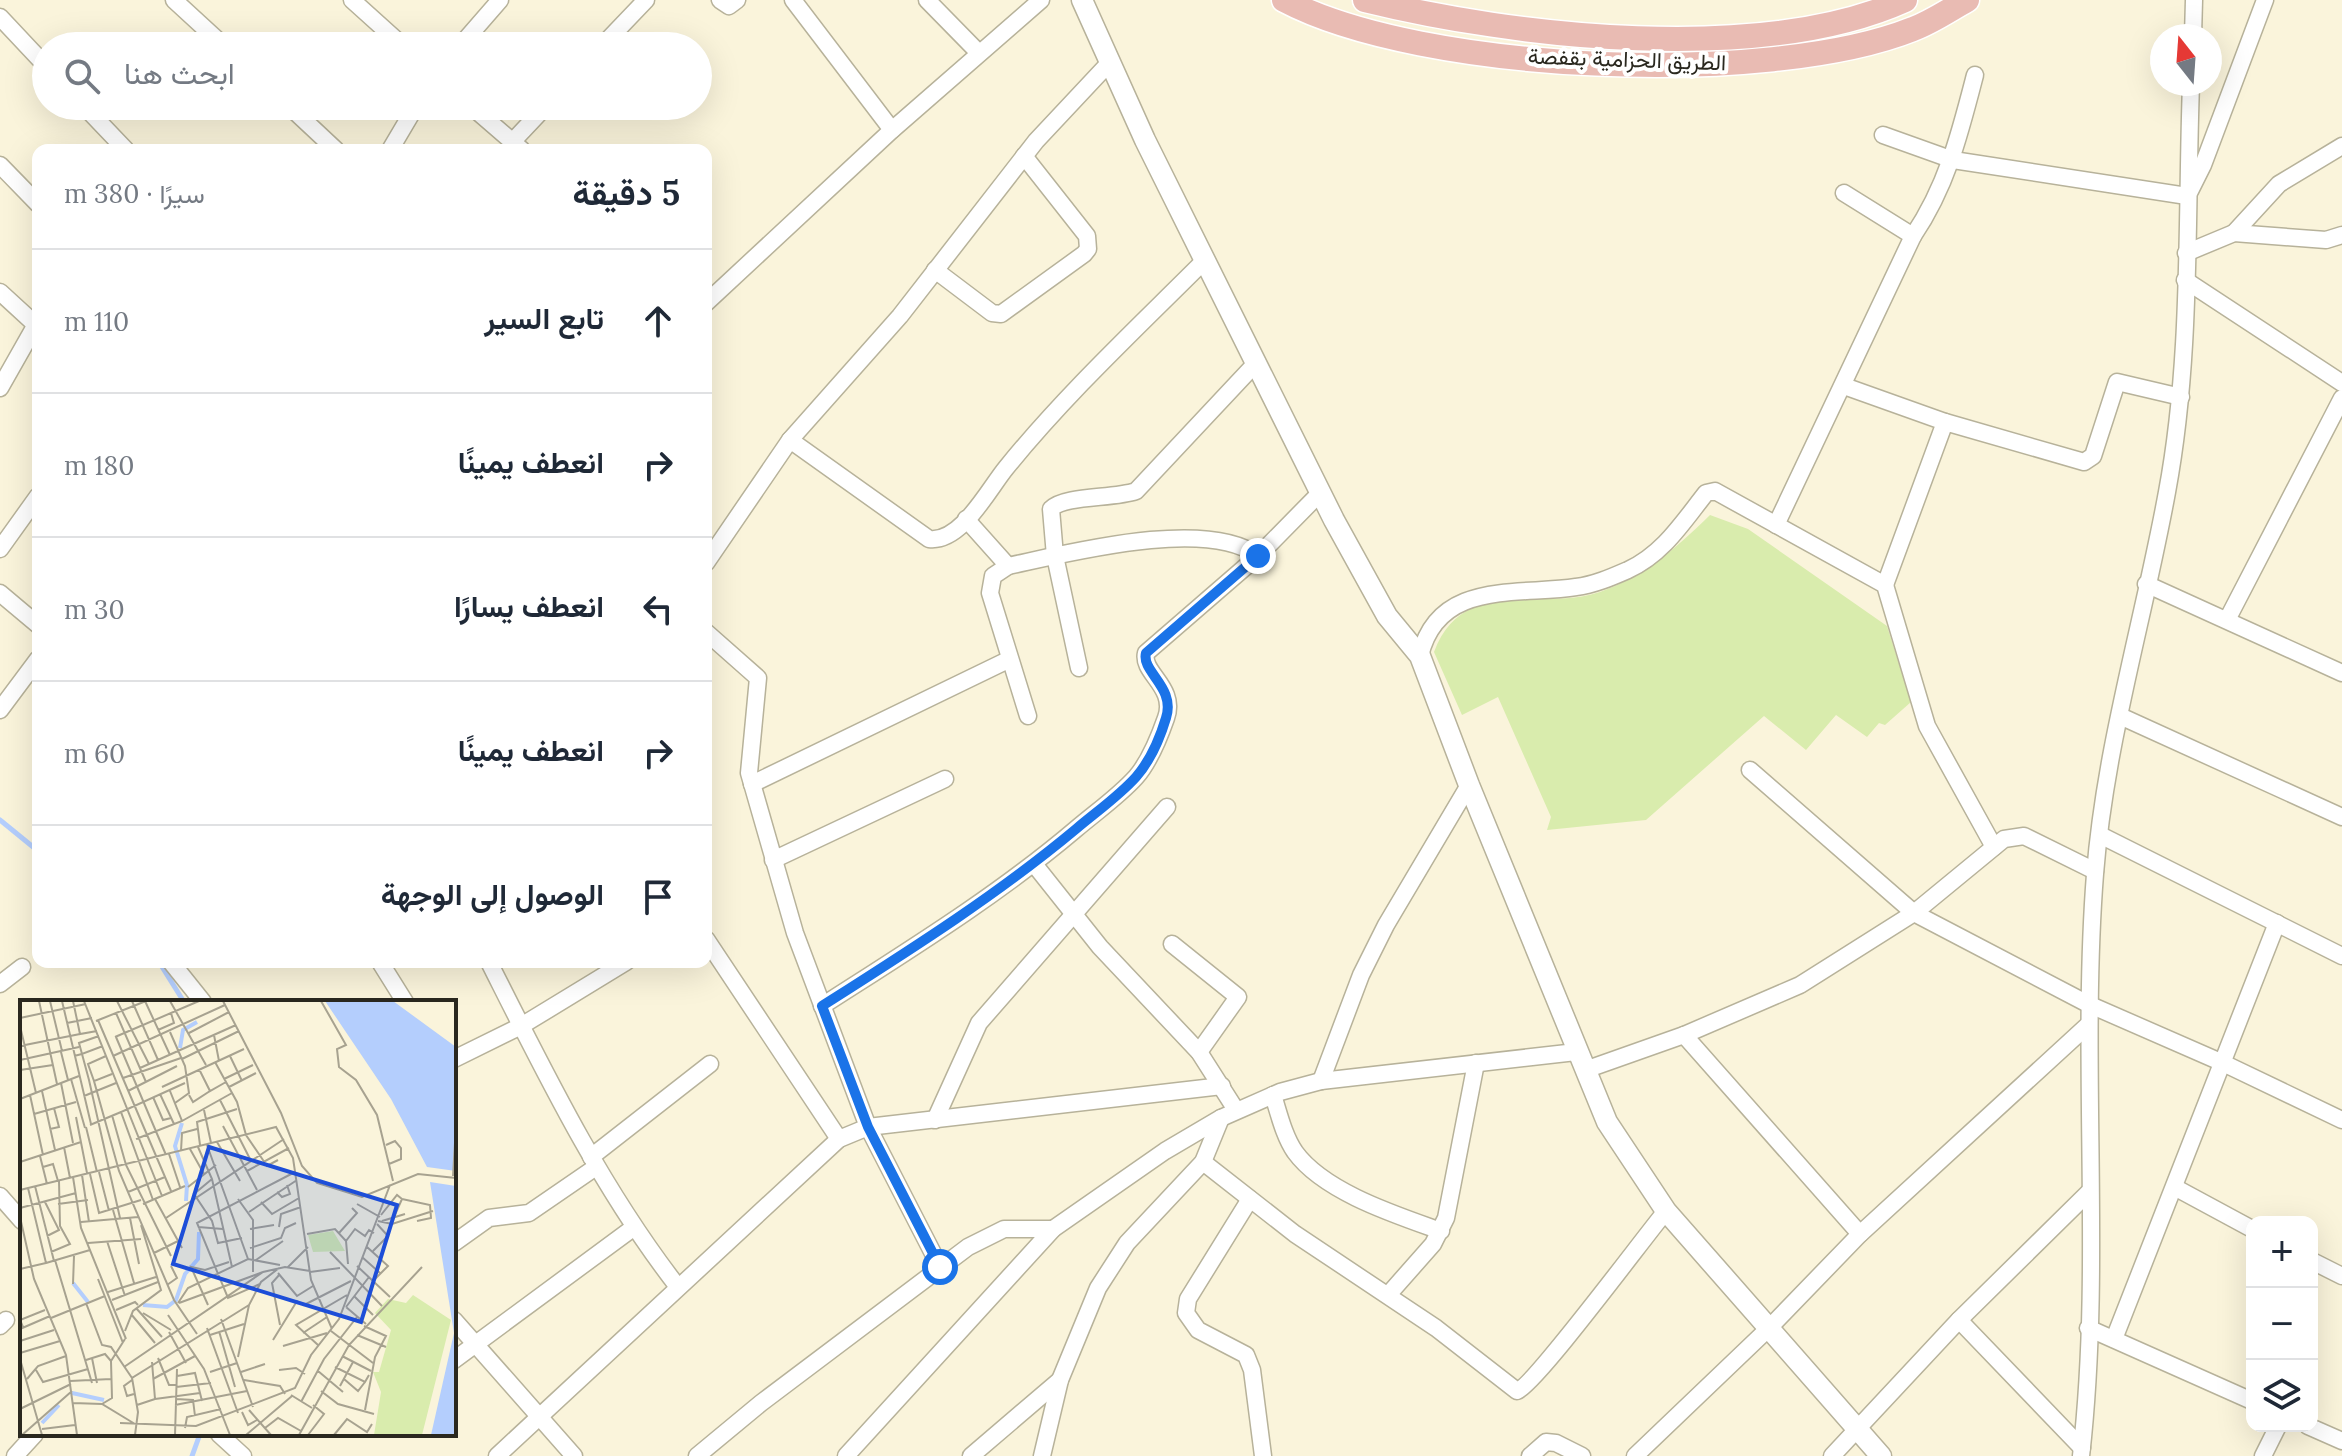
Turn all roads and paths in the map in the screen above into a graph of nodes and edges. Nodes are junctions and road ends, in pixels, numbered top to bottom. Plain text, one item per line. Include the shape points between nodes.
1 (174, 0) edge
2 (352, 0) edge
3 (500, 0) edge
4 (646, 0) edge
5 (720, 0) edge
6 (737, 0) edge
7 (793, 0) edge
8 (927, 0) edge
9 (1041, 0) edge
10 (1082, 0) edge
11 (1284, 0) edge
12 (1365, 0) edge
13 (1905, 0) edge
14 (1967, 0) edge
15 (2194, 0) edge
16 (2265, 0) edge
17 (0, 17) edge
18 (2193, 24) edge
19 (209, 32) edge
20 (387, 32) edge
21 (472, 32) edge
22 (615, 32) edge
23 (32, 51) edge
24 (979, 53) junction
25 (1111, 61) junction
26 (1975, 75) dead end
27 (2191, 96) edge
28 (97, 120) edge
29 (304, 120) edge
30 (408, 120) edge
31 (487, 120) edge
32 (536, 120) edge
33 (892, 130) junction
34 (1883, 135) dead end
35 (120, 144) edge
36 (330, 144) edge
37 (394, 144) edge
38 (515, 144) edge
39 (518, 144) edge
40 (2342, 146) edge
41 (1024, 156) junction
42 (1953, 160) junction
43 (0, 165) edge
44 (1844, 193) dead end
45 (2187, 196) junction
46 (32, 198) edge
47 (2234, 233) junction
48 (2342, 235) edge
49 (1913, 236) junction
50 (2186, 253) junction
51 (1204, 261) junction
52 (935, 270) junction
53 (2185, 280) junction
54 (0, 292) edge
55 (712, 297) edge
56 (32, 319) edge
57 (32, 332) edge
58 (1257, 362) junction
59 (2342, 383) edge
60 (1844, 386) junction
61 (0, 388) edge
62 (2181, 397) junction
63 (2342, 398) edge
64 (1945, 422) junction
65 (790, 440) junction
66 (1320, 493) junction
67 (32, 504) edge
68 (966, 519) junction
69 (1776, 525) junction
70 (0, 549) edge
71 (712, 554) edge
72 (1055, 556) junction
73 (1258, 556) junction
74 (1008, 566) junction
75 (2146, 584) junction
76 (1885, 585) junction
77 (0, 593) edge
78 (32, 620) edge
79 (2227, 620) junction
80 (712, 637) edge
81 (1420, 656) junction
82 (1008, 660) junction
83 (32, 667) edge
84 (1079, 668) dead end
85 (2342, 673) edge
86 (0, 710) edge
87 (1028, 716) dead end
88 (2120, 716) junction
89 (1750, 770) dead end
90 (945, 779) dead end
91 (752, 784) junction
92 (1469, 785) junction
93 (1167, 807) dead end
94 (2342, 817) edge
95 (2100, 835) junction
96 (1994, 847) junction
97 (773, 860) junction
98 (1034, 864) junction
99 (2095, 871) junction
100 (1914, 913) junction
101 (1075, 916) junction
102 (2277, 923) junction
103 (1172, 944) dead end
104 (712, 948) edge
105 (2341, 952) edge
106 (22, 967) dead end
107 (176, 968) edge
108 (384, 968) edge
109 (492, 968) edge
110 (616, 968) edge
111 (0, 984) edge
112 (201, 1000) edge
113 (404, 1000) edge
114 (2088, 1004) junction
115 (822, 1006) junction
116 (2088, 1025) junction
117 (521, 1026) junction
118 (1684, 1035) junction
119 (1199, 1052) junction
120 (456, 1058) edge
121 (1580, 1061) junction
122 (1476, 1063) junction
123 (2223, 1063) junction
124 (710, 1064) dead end
125 (1321, 1081) junction
126 (1222, 1086) junction
127 (1273, 1095) junction
128 (1229, 1114) junction
129 (935, 1120) junction
130 (2342, 1120) edge
131 (868, 1127) junction
132 (839, 1139) junction
133 (593, 1162) junction
134 (1203, 1162) junction
135 (2176, 1188) junction
136 (2089, 1192) junction
137 (0, 1196) edge
138 (1250, 1199) junction
139 (1666, 1211) junction
140 (20, 1219) edge
141 (2246, 1226) edge
142 (633, 1228) junction
143 (1053, 1229) junction
144 (1441, 1231) junction
145 (1860, 1234) junction
146 (456, 1242) edge
147 (2318, 1264) edge
148 (940, 1267) junction
149 (2342, 1276) edge
150 (678, 1287) junction
151 (1388, 1295) junction
152 (1959, 1320) junction
153 (456, 1322) edge
154 (1770, 1327) junction
155 (2088, 1328) junction
156 (2114, 1339) junction
157 (476, 1345) junction
158 (456, 1359) edge
159 (1060, 1380) junction
160 (2246, 1398) edge
161 (540, 1417) junction
162 (1859, 1429) junction
163 (2318, 1430) edge
164 (2275, 1432) edge
165 (33, 1436) edge
166 (221, 1436) edge
167 (2342, 1441) edge
168 (2082, 1452) edge
169 (15, 1456) edge
170 (243, 1456) edge
171 (497, 1456) edge
172 (574, 1456) edge
173 (697, 1456) edge
174 (846, 1456) edge
175 (971, 1456) edge
176 (1042, 1456) edge
177 (1263, 1456) edge
178 (1530, 1456) edge
179 (1582, 1456) edge
180 (1635, 1456) edge
181 (1832, 1456) edge
182 (1881, 1456) edge
183 (2263, 1456) edge

1 - 19 street
2 - 20 street
3 - 21 street
4 - 22 street
5 - 6 street via 729,6
7 - 33 street
8 - 24 street
9 - 24 street
10 - 25 street
11 - 14 main road, الطريق الحزامية بقفصة via 1351,27 1462,51 1578,62 1691,64 1803,57 1858,45 1912,29
12 - 13 main road, الطريق الحزامية بقفصة via 1432,17 1580,35 1700,37 1831,24
15 - 18 street
16 - 45 street
17 - 23 street
24 - 33 street
25 - 41 street
25 - 51 street
26 - 42 street
27 - 45 street
28 - 35 street
29 - 36 street
30 - 37 street
31 - 38 street
32 - 39 street
33 - 55 street
34 - 42 street
40 - 47 street via 2279,184
41 - 52 street
41 - 52 street via 1087,236 1088,249 1001,314 992,313
42 - 45 street
42 - 49 street
43 - 46 street
44 - 49 street
45 - 50 street
47 - 48 street via 2326,240
47 - 50 street
49 - 60 street
50 - 53 street
51 - 58 street
51 - 68 street via 1043,423
52 - 65 street
53 - 59 street
53 - 62 street
54 - 56 street
57 - 61 street
58 - 66 street
58 - 72 street via 1136,491 1054,505
60 - 64 street
60 - 69 street
62 - 64 street via 2117,382 2093,456 2084,462
62 - 75 street
63 - 79 street
64 - 76 street
65 - 68 street via 929,539 945,537
65 - 71 street
66 - 73 street
66 - 81 street via 1387,616
67 - 70 street
68 - 74 street
69 - 76 street
69 - 81 street via 1709,491 1662,549 1645,561 1592,584 1470,598 1437,624
72 - 73 street via 1208,537 1246,546
72 - 74 street
72 - 84 street
73 - 98 street via 1146,653 1147,664 1167,694 1168,713 1157,744 1137,776
74 - 82 street via 989,584
75 - 79 street
75 - 88 street
76 - 96 street via 1927,726
77 - 78 street
79 - 85 street
80 - 91 street via 758,678 748,761
81 - 92 street
82 - 87 street
82 - 91 street
83 - 86 street
88 - 94 street
88 - 95 street
89 - 100 street
90 - 97 street
91 - 97 street
92 - 121 street
92 - 125 street via 1380,937
93 - 101 street
95 - 99 street
95 - 102 street
96 - 99 street via 2004,839 2024,836
96 - 100 street
97 - 115 street
98 - 101 street
98 - 115 street
99 - 114 street
100 - 114 street
100 - 118 street via 1800,985
101 - 119 street
101 - 129 street via 979,1023
102 - 105 street
102 - 123 street
103 - 119 street via 1238,997
104 - 132 street
106 - 111 street
107 - 112 street
108 - 113 street
109 - 117 street
110 - 117 street
114 - 116 street
114 - 123 street
115 - 131 street
116 - 136 street
116 - 145 street
117 - 120 street
117 - 133 street
118 - 121 street
118 - 145 street
119 - 126 street
121 - 122 street
121 - 139 street via 1624,1152
122 - 125 street
122 - 144 street
123 - 130 street
123 - 135 street
124 - 133 street
125 - 127 street
126 - 128 street
126 - 129 street
127 - 128 street
127 - 144 street via 1287,1138 1305,1163 1368,1202
128 - 134 street
128 - 143 street via 1165,1151
129 - 131 street
131 - 132 street
131 - 148 street
132 - 150 street
133 - 142 street
133 - 146 street via 529,1213 489,1218
134 - 138 street
134 - 159 street via 1127,1243 1098,1288
135 - 141 street
135 - 156 street
136 - 152 street
136 - 155 street
137 - 140 street
138 - 151 street
138 - 177 street via 1188,1299 1186,1313 1198,1330 1246,1355
139 - 151 street via 1550,1360 1519,1391
139 - 154 street
142 - 150 street
142 - 157 street
143 - 148 street via 1004,1229
143 - 174 street
144 - 151 street
145 - 154 street
147 - 149 street
148 - 173 street
150 - 161 street
152 - 162 street
152 - 168 street
153 - 157 street
154 - 162 street
154 - 180 street
155 - 156 street
155 - 168 street
156 - 160 street
157 - 158 street
157 - 161 street
159 - 175 street
159 - 176 street
161 - 171 street
161 - 172 street
162 - 181 street
162 - 182 street
163 - 167 street
164 - 183 street
165 - 169 street
166 - 170 street
178 - 179 street via 1546,1442

